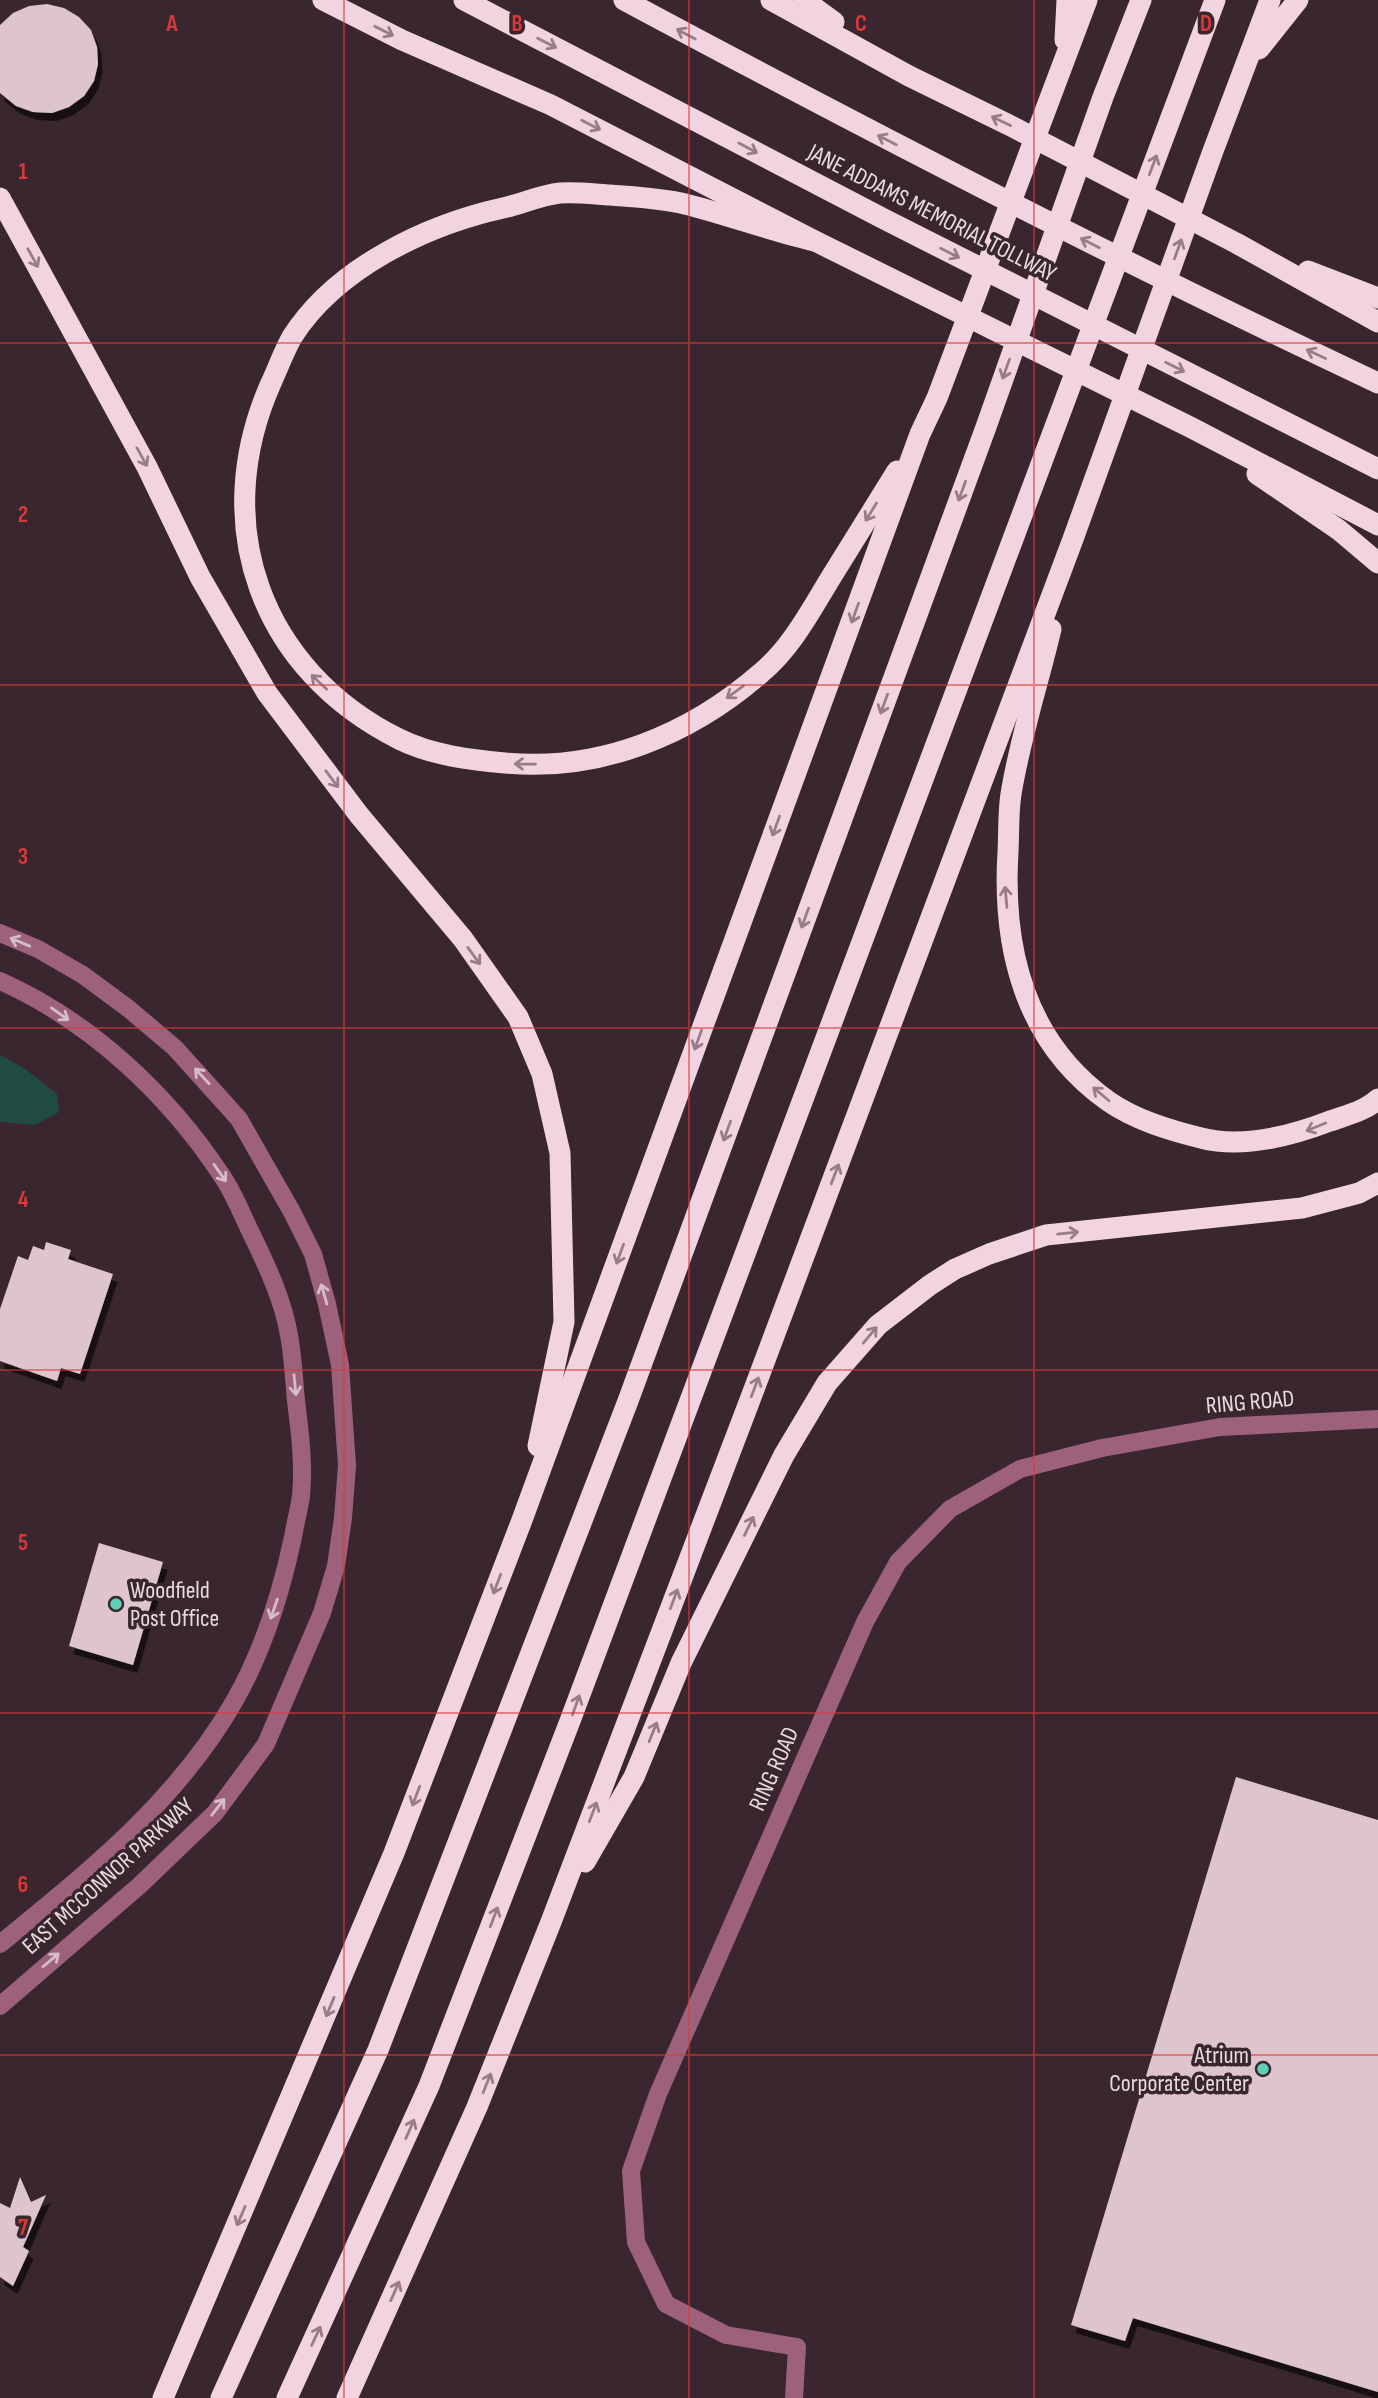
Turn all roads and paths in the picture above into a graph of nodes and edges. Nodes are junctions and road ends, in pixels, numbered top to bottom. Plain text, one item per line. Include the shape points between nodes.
1 (323, 0) edge
2 (464, 0) edge
3 (624, 0) edge
4 (771, 0) edge
5 (804, 0) edge
6 (1067, 0) edge
7 (1087, 0) edge
8 (1141, 0) edge
9 (1215, 0) edge
10 (1270, 0) edge
11 (1298, 0) edge
12 (1062, 65) junction
13 (1245, 68) junction
14 (909, 76) junction
15 (0, 198) edge
16 (815, 242) junction
17 (1236, 243) junction
18 (1378, 298) edge
19 (1378, 322) edge
20 (1378, 383) edge
21 (1192, 428) junction
22 (920, 434) junction
23 (1378, 469) edge
24 (1378, 525) edge
25 (1073, 539) junction
26 (1378, 563) edge
27 (0, 933) edge
28 (0, 981) edge
29 (1378, 1099) edge
30 (1378, 1183) edge
31 (1378, 1419) edge
32 (522, 1520) junction
33 (551, 1922) junction
34 (0, 1944) edge
35 (0, 2006) edge
36 (163, 2398) edge
37 (221, 2398) edge
38 (287, 2398) edge
39 (348, 2398) edge
40 (794, 2398) edge

1 -> 16 highway via 402,40 551,104
2 -> 23 highway, JANE ADDAMS MEMORIAL TOLLWAY
20 -> 3 highway, JANE ADDAMS MEMORIAL TOLLWAY via 1209,304
4 - 14 highway
5 - 14 highway
6 - 12 highway
7 - 12 highway
8 -> 37 highway via 628,1401 388,2024
38 -> 9 highway via 434,2073
10 - 13 highway
11 - 13 highway
12 - 22 highway
25 -> 13 highway
17 -> 14 highway
15 -> 32 highway via 147,467 200,577 267,693 359,815 463,939 519,1017 541,1074 560,1153 564,1322
16 - 21 highway
22 -> 16 highway via 794,636 762,673 650,744 599,758 527,765 414,745 352,712 313,676 271,619 246,530 247,461 253,431 293,336 328,296 381,255 467,216 558,193 682,203
17 - 18 highway
17 - 19 highway
21 - 24 highway
21 - 26 highway via 1339,530
22 -> 32 highway
29 -> 25 highway via 1289,1136 1209,1140 1156,1125 1108,1101 1067,1066 1040,1025 1020,979 1009,925 1005,887 1011,797
33 -> 25 highway
35 -> 27 street, EAST MCCONNOR PARKWAY via 215,1813 266,1744 322,1613 336,1566 347,1466 340,1365 313,1254 239,1119 175,1048 129,1009 83,975
28 -> 34 street, EAST MCCONNOR PARKWAY via 36,997 133,1071 173,1112 223,1177 269,1270 289,1334 302,1460 301,1498 284,1579 260,1651 234,1701 164,1800 107,1855
33 -> 30 highway via 634,1777 681,1663 784,1455 827,1383 878,1325 955,1269 1046,1235 1302,1208 1359,1193
31 - 40 street, RING ROAD via 1220,1427 1102,1448 1020,1469 950,1509 898,1562 848,1660 659,2094 631,2171 636,2242 666,2304 726,2335 797,2347
32 -> 36 highway via 394,1853
39 -> 33 highway via 477,2107

